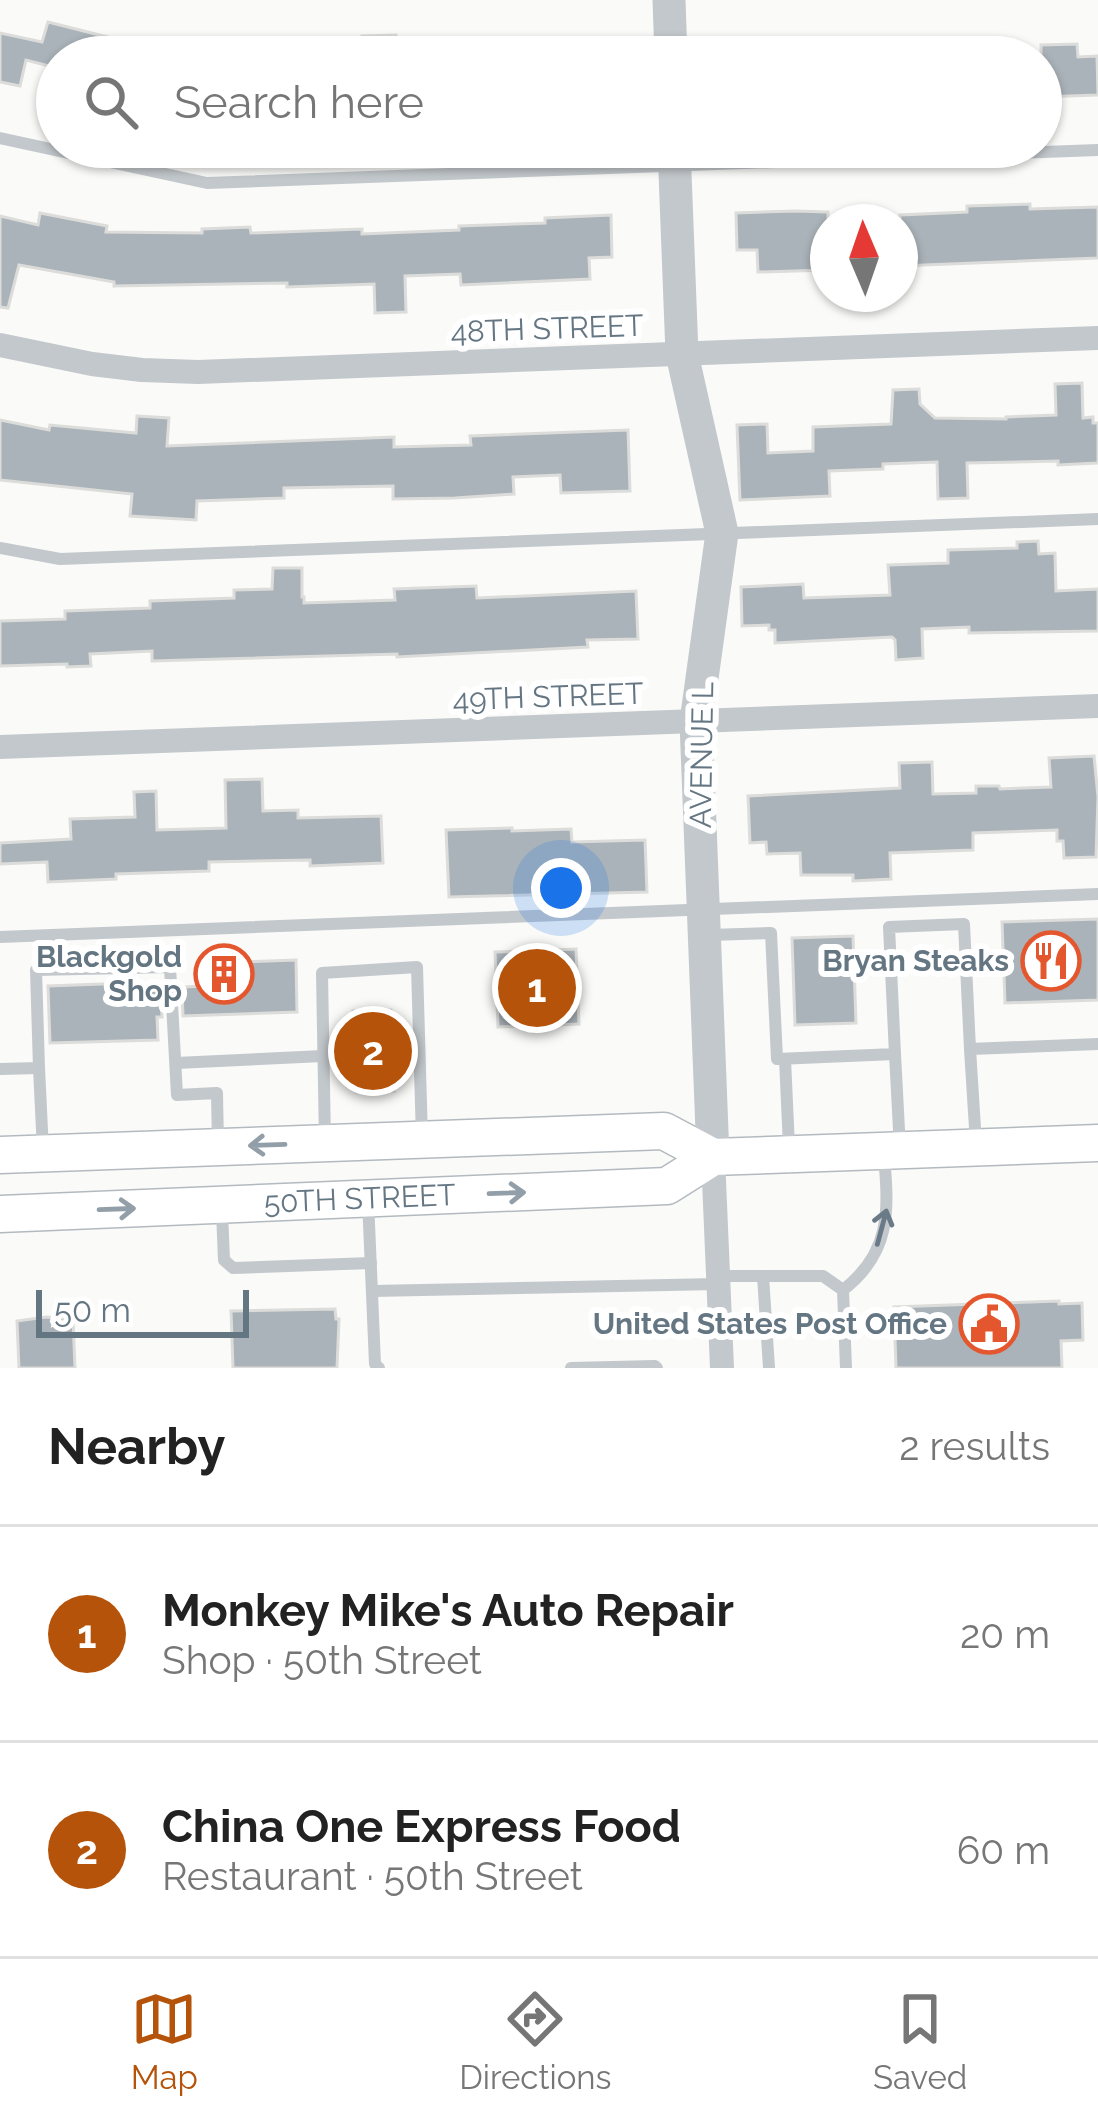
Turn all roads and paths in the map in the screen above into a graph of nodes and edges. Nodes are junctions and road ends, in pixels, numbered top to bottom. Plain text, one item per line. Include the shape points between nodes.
1 (669, 0) edge
2 (670, 36) edge
3 (0, 138) edge
4 (36, 146) edge
5 (1098, 151) edge
6 (1062, 152) edge
7 (138, 168) edge
8 (477, 168) edge
9 (675, 168) edge
10 (1098, 338) edge
11 (0, 345) edge
12 (682, 354) junction
13 (1098, 519) edge
14 (722, 532) junction
15 (0, 548) edge
16 (1098, 706) edge
17 (696, 722) junction
18 (0, 747) edge
19 (1098, 894) edge
20 (703, 922) junction
21 (0, 937) edge
22 (1098, 1044) edge
23 (970, 1049) junction
24 (895, 1054) junction
25 (323, 1056) junction
26 (785, 1059) junction
27 (176, 1063) junction
28 (39, 1068) junction
29 (0, 1069) edge
30 (422, 1139) junction
31 (325, 1143) junction
32 (1098, 1143) edge
33 (218, 1147) junction
34 (976, 1148) junction
35 (892, 1150) junction
36 (43, 1153) junction
37 (0, 1155) edge
38 (789, 1155) junction
39 (713, 1157) junction
40 (368, 1199) junction
41 (221, 1204) junction
42 (0, 1214) edge
43 (371, 1263) junction
44 (763, 1276) junction
45 (718, 1280) junction
46 (843, 1290) junction
47 (372, 1292) junction
48 (379, 1368) edge
49 (572, 1368) edge
50 (657, 1368) edge
51 (722, 1368) edge
52 (769, 1368) edge
53 (846, 1368) edge

1 - 2 street
3 - 4 lane
5 - 6 lane
7 - 8 lane via 207,183
9 - 12 street, AVENUE L
10 - 12 street, 48TH STREET
11 - 12 street, 48TH STREET via 92,364 198,372
12 - 14 street, AVENUE L
13 - 14 lane
14 - 15 lane via 60,560
14 - 17 street, AVENUE L
16 - 17 street, 49TH STREET
17 - 18 street, 49TH STREET
17 - 20 street, AVENUE L
19 - 20 lane
20 - 21 lane
20 - 26 lane via 771,933 777,1059
20 - 39 street, AVENUE L
22 - 23 lane
23 - 24 lane via 964,924 889,927
23 - 34 lane
24 - 26 lane
24 - 35 lane
25 - 27 lane
25 - 30 lane via 322,973 417,967
25 - 31 lane
26 - 38 lane
27 - 28 lane via 170,968 36,970
27 - 33 lane via 177,1095 218,1093
28 - 29 lane
28 - 36 lane
30 - 31 main road, 50TH STREET
30 - 39 main road, 50TH STREET via 664,1131
31 -> 33 main road, 50TH STREET
32 - 34 main road, 50TH STREET
33 - 36 main road, 50TH STREET
34 - 35 main road, 50TH STREET
35 - 38 main road, 50TH STREET
46 -> 35 lane via 864,1274 884,1227
36 - 37 main road, 50TH STREET
38 - 39 main road, 50TH STREET
40 -> 39 main road, 50TH STREET via 668,1186
39 - 45 street, AVENUE L
40 - 41 main road, 50TH STREET
40 - 43 lane
42 -> 41 main road, 50TH STREET
41 - 43 lane via 224,1260 233,1268
43 - 47 lane
44 - 45 lane
44 - 46 lane via 823,1276
44 - 52 lane
45 - 47 lane
45 - 51 street, AVENUE L
46 - 53 lane
47 - 48 lane
49 - 50 lane

